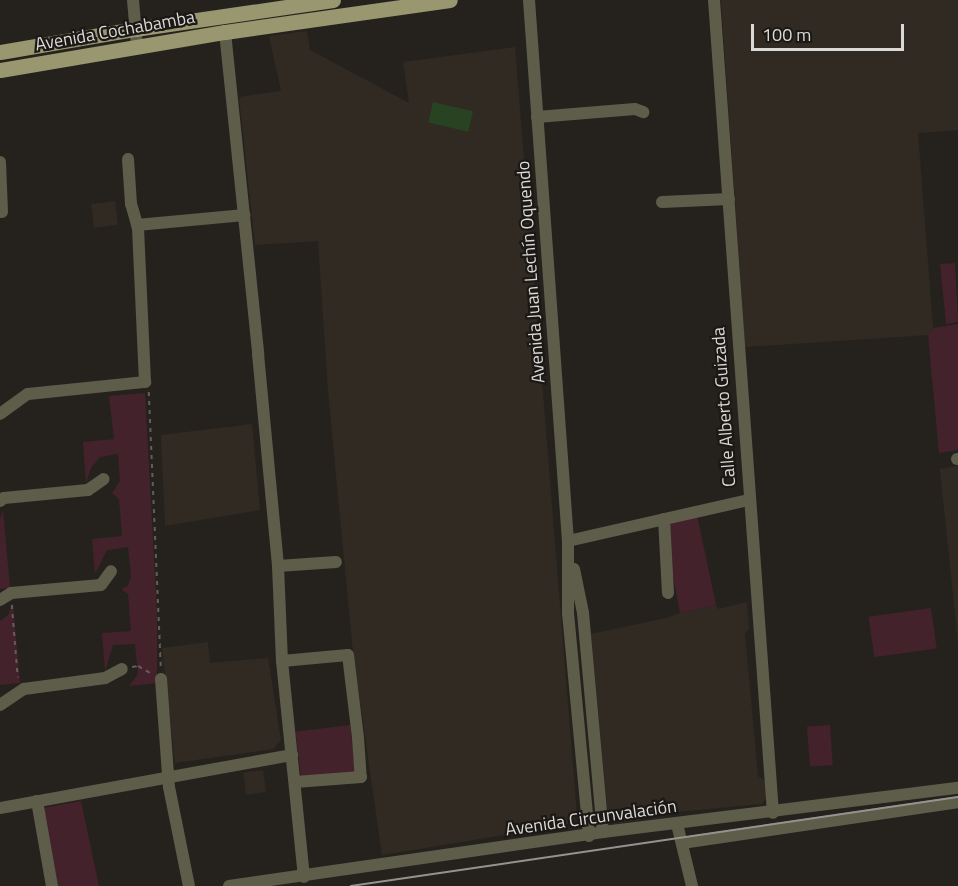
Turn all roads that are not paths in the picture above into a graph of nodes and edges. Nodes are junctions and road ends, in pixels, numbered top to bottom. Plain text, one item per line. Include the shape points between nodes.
1 (134, 0) edge
2 (333, 0) edge
3 (450, 0) edge
4 (529, 0) edge
5 (714, 0) edge
6 (301, 5) junction
7 (304, 21) junction
8 (135, 28) junction
9 (225, 32) junction
10 (137, 47) junction
11 (0, 52) edge
12 (0, 70) edge
13 (643, 112) dead end
14 (537, 117) junction
15 (128, 159) dead end
16 (0, 162) edge
17 (729, 199) junction
18 (662, 202) dead end
19 (2, 212) dead end
20 (244, 215) junction
21 (137, 225) junction
22 (0, 414) edge
23 (104, 479) dead end
24 (748, 500) junction
25 (0, 501) edge
26 (664, 519) junction
27 (568, 541) junction
28 (336, 562) dead end
29 (278, 567) junction
30 (111, 572) dead end
31 (668, 593) dead end
32 (0, 600) edge
33 (282, 661) junction
34 (122, 669) road end
35 (161, 679) road end
36 (0, 705) edge
37 (292, 755) junction
38 (168, 776) junction
39 (295, 782) junction
40 (958, 788) edge
41 (37, 801) junction
42 (958, 802) edge
43 (0, 808) edge
44 (773, 813) junction
45 (677, 824) junction
46 (603, 832) junction
47 (589, 836) junction
48 (682, 843) junction
49 (304, 877) junction
50 (52, 886) edge
51 (189, 886) edge
52 (229, 886) edge
53 (692, 886) edge

1 - 8 street
2 - 6 main road, Avenida Cochabamba
3 - 7 main road, Avenida Cochabamba
4 - 14 street, Avenida Juan Lechín Oquendo
5 - 17 street, Calle Alberto Guizada
6 - 7 main road
6 - 8 main road, Avenida Cochabamba
7 - 9 main road, Avenida Cochabamba
8 - 10 street
8 - 11 main road, Avenida Cochabamba
9 - 10 main road, Avenida Cochabamba
9 - 20 street
10 - 12 main road, Avenida Cochabamba
13 - 14 street via 635,109
14 - 27 street, Avenida Juan Lechín Oquendo
15 - 21 street via 131,204
16 - 19 street
17 - 18 street
17 - 24 street, Calle Alberto Guizada
20 - 21 street
20 - 29 street
21 - 22 street via 145,382 28,394
23 - 25 street via 88,490
24 - 26 street
24 - 44 street, Calle Alberto Guizada
26 - 27 street
26 - 31 street
27 - 46 street, Avenida Juan Lechín Oquendo via 583,613
27 - 47 street, Avenida Juan Lechín Oquendo via 568,612
28 - 29 street
29 - 33 street
30 - 32 street via 101,585 11,592
33 - 37 street
33 - 39 street via 348,655 358,738 361,777
34 - 36 street via 105,678 19,691
35 - 38 street
37 - 38 street
37 - 39 street
38 - 41 street
38 - 51 street
39 - 49 street
40 - 44 street, Avenida Circunvalación
41 - 43 street
41 - 50 street
42 - 48 street, Avenida Circunvalación
44 - 45 street, Avenida Circunvalación
45 - 46 street, Avenida Circunvalación
45 - 48 street
46 - 47 street, Avenida Circunvalación
47 - 49 street, Avenida Circunvalación
48 - 53 street
49 - 52 street, Avenida Circunvalación

